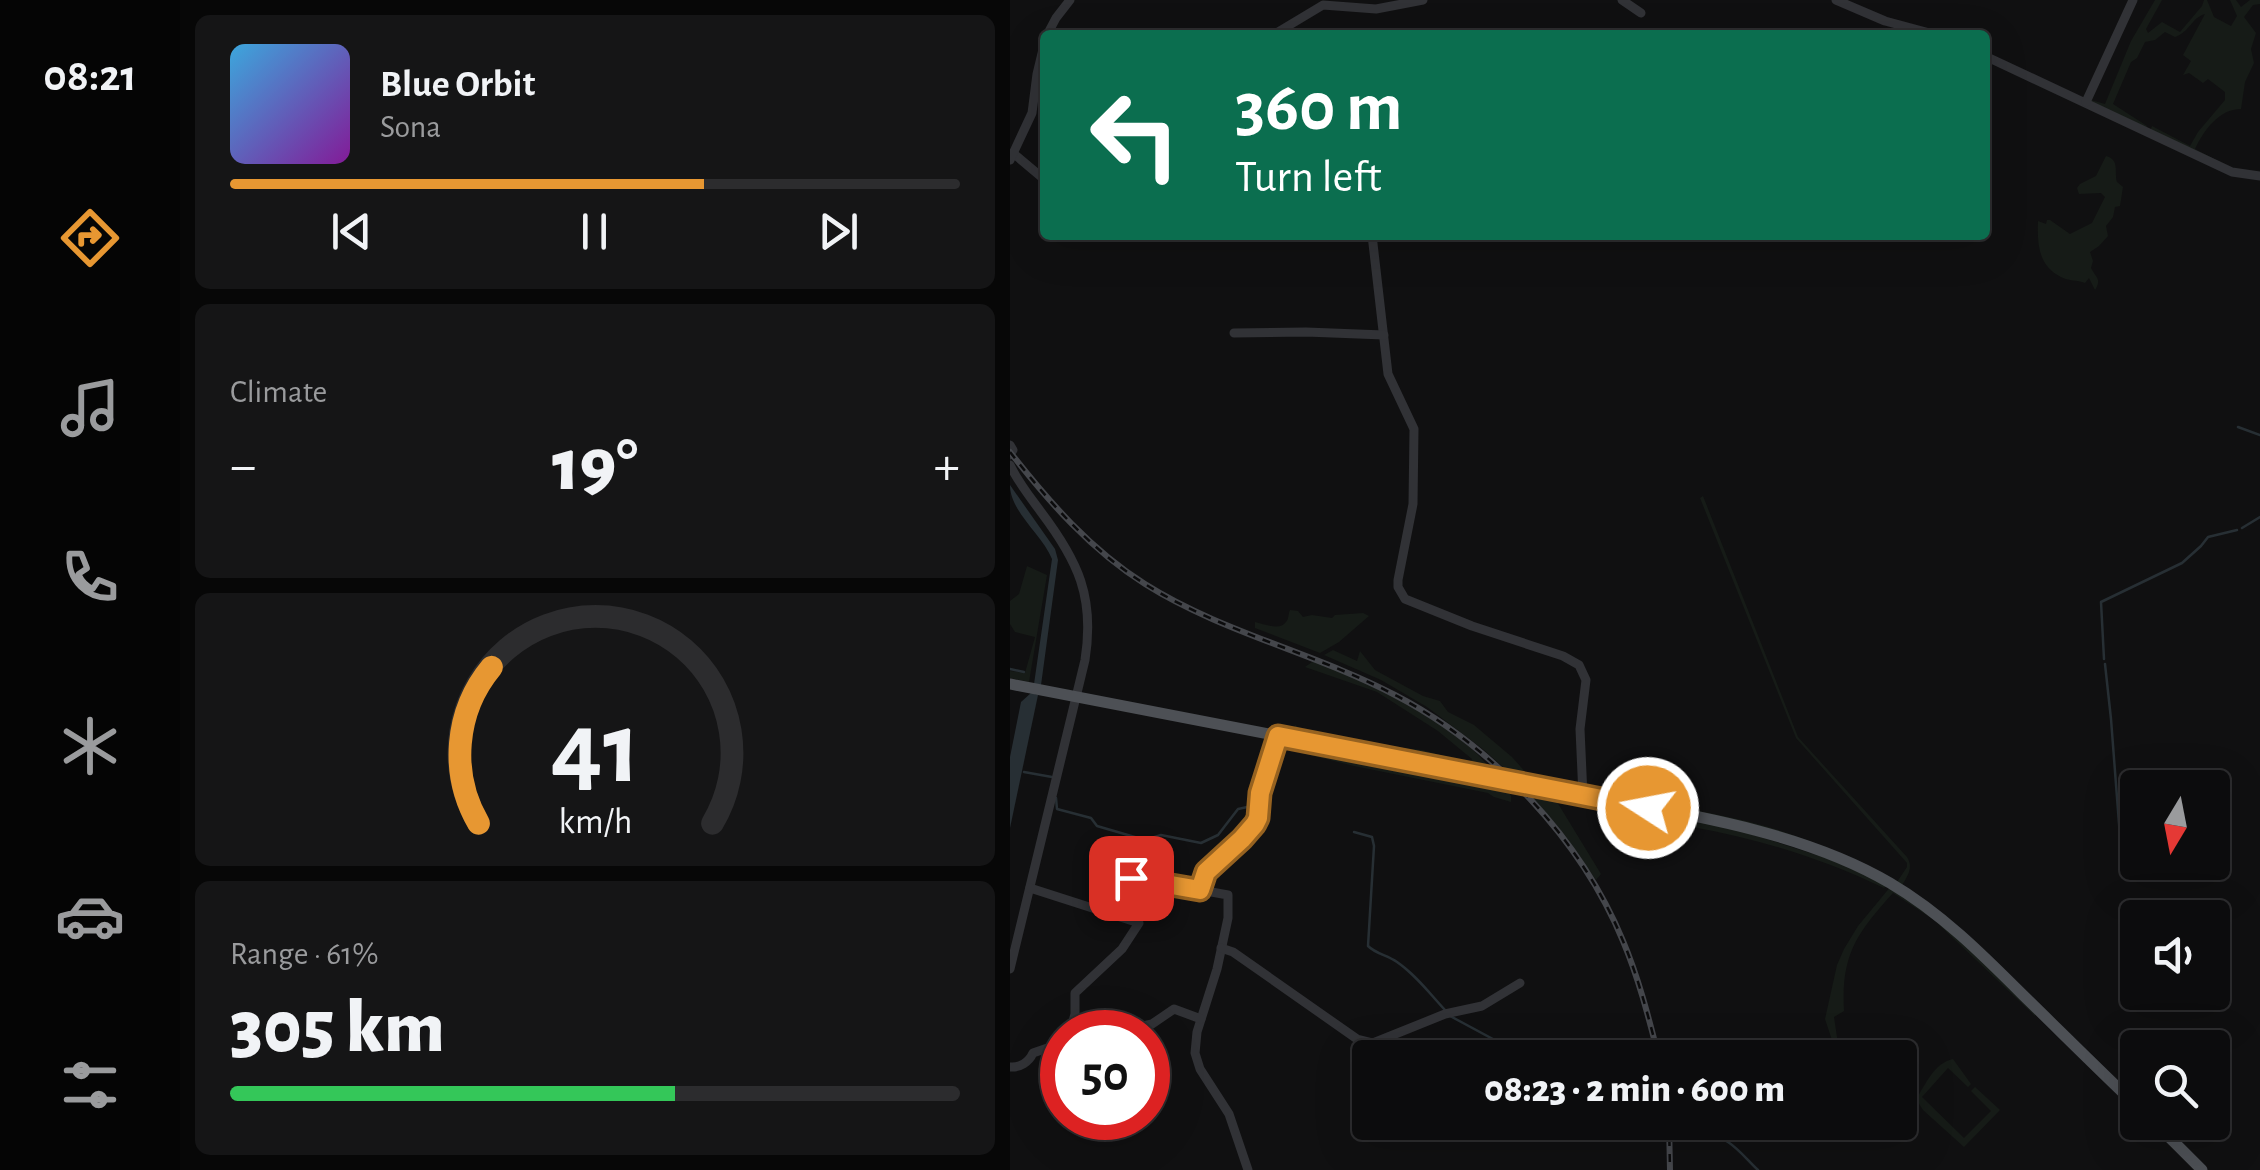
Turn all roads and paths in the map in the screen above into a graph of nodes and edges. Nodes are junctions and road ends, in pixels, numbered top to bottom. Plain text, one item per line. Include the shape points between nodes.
1 (1070, 0) edge
2 (1424, 0) edge
3 (1622, 0) edge
4 (1836, 0) edge
5 (2133, 0) edge
6 (1325, 2) edge
7 (1642, 13) dead end
8 (1050, 30) edge
9 (1282, 30) edge
10 (1918, 30) edge
11 (1990, 58) edge
12 (1040, 62) edge
13 (2086, 102) junction
14 (1011, 157) edge
15 (2260, 176) edge
16 (1040, 177) edge
17 (1373, 240) edge
18 (1234, 334) dead end
19 (1384, 335) junction
20 (1010, 445) edge
21 (1010, 454) edge
22 (1010, 465) edge
23 (1010, 684) edge
24 (1075, 698) junction
25 (1278, 736) junction
26 (1583, 796) junction
27 (1096, 871) dead end
28 (1030, 888) junction
29 (1200, 890) junction
30 (1221, 948) junction
31 (1010, 969) edge
32 (1520, 983) dead end
33 (1075, 1010) edge
34 (1170, 1013) edge
35 (1201, 1019) junction
36 (1040, 1051) edge
37 (1010, 1067) edge
38 (2120, 1089) edge
39 (2172, 1140) edge
40 (1248, 1170) edge
41 (2202, 1170) edge

1 - 8 street
2 - 6 street via 1376,9
3 - 7 street
4 - 10 street
5 - 13 street
6 - 9 street
11 - 13 street
12 - 14 street via 1032,114
13 - 15 street via 2232,172
14 - 16 street
17 - 19 street
18 - 19 street
19 - 26 street via 1390,383 1414,429 1413,504 1398,587 1416,604 1579,665 1586,680
20 - 21 street
22 - 24 street via 1084,584 1088,633
23 - 24 main road
24 - 25 main road
24 - 28 street
25 - 26 main road, bridge
25 - 29 street via 1255,824 1206,872
26 - 38 main road via 1770,835 1890,883 1966,939
27 - 29 street
28 - 31 street
28 - 33 street via 1138,922 1122,950 1075,993
29 - 30 street via 1228,896
30 - 32 street via 1373,1044 1482,1006
30 - 35 street
34 - 35 street
35 - 40 street via 1197,1062 1228,1114
36 - 37 street
39 - 41 main road

